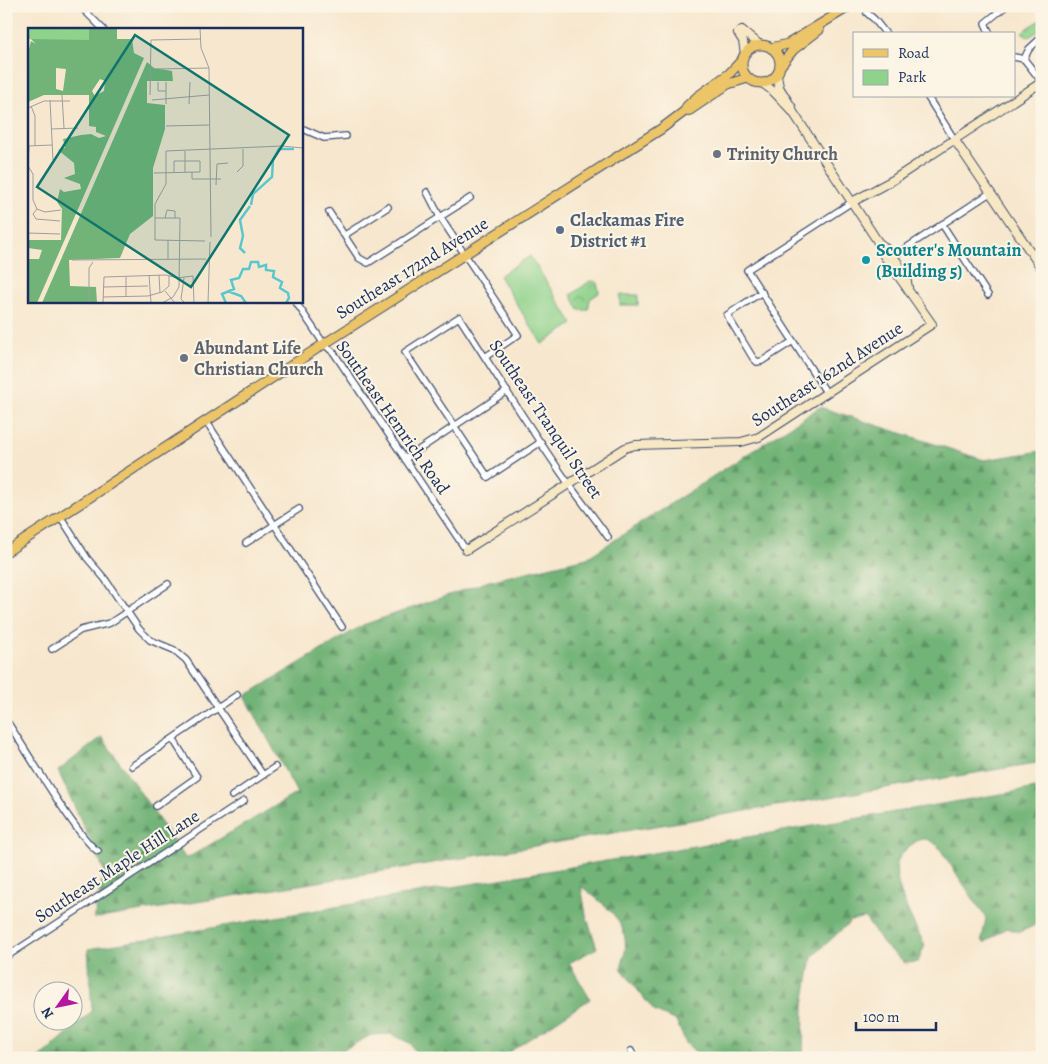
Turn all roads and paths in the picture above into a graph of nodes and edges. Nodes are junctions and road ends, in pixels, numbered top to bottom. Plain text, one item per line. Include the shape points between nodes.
1 (80, 6) edge
2 (850, 6) edge
3 (1006, 6) edge
4 (867, 14) dead end
5 (822, 25) junction
6 (102, 28) edge
7 (884, 32) edge
8 (989, 32) edge
9 (1042, 37) edge
10 (760, 45) junction
11 (771, 48) junction
12 (744, 57) junction
13 (1016, 57) edge
14 (1024, 59) junction
15 (780, 65) junction
16 (777, 75) junction
17 (748, 78) junction
18 (1042, 82) edge
19 (762, 83) junction
20 (928, 98) edge
21 (685, 111) junction
22 (793, 112) junction
23 (302, 128) edge
24 (346, 136) dead end
25 (954, 139) junction
26 (427, 192) dead end
27 (990, 193) junction
28 (470, 198) dead end
29 (852, 202) junction
30 (388, 207) dead end
31 (329, 212) dead end
32 (440, 218) junction
33 (942, 224) junction
34 (344, 235) junction
35 (878, 242) junction
36 (465, 255) junction
37 (892, 257) junction
38 (1042, 269) edge
39 (908, 287) junction
40 (762, 292) junction
41 (988, 295) dead end
42 (296, 302) edge
43 (793, 340) junction
44 (324, 344) junction
45 (485, 357) junction
46 (507, 391) junction
47 (826, 392) junction
48 (206, 421) junction
49 (454, 426) junction
50 (542, 442) junction
51 (405, 459) junction
52 (568, 483) junction
53 (298, 509) dead end
54 (60, 516) junction
55 (274, 525) junction
56 (608, 537) dead end
57 (246, 543) dead end
58 (466, 550) joint
59 (6, 552) edge
60 (168, 584) dead end
61 (126, 611) junction
62 (342, 627) dead end
63 (52, 649) dead end
64 (237, 695) dead end
65 (218, 708) junction
66 (6, 720) edge
67 (173, 739) junction
68 (132, 766) dead end
69 (275, 767) dead end
70 (264, 775) junction
71 (232, 796) dead end
72 (244, 801) dead end
73 (156, 806) dead end
74 (98, 850) dead end
75 (6, 957) edge
76 (631, 1051) dead end
77 (635, 1058) edge

1 - 6 street
2 - 5 main road
3 - 8 street via 985,23
4 - 7 street
5 - 11 main road via 784,46
5 - 15 main road
9 - 14 street
10 - 11 main road
10 - 12 main road, Southeast 172nd Avenue via 750,48
10 - 12 street via 742,30 738,33 743,41
11 - 15 main road via 778,55
12 - 17 main road via 744,72
12 - 21 main road, Southeast 172nd Avenue
13 - 14 street
14 - 18 street
15 - 16 main road
16 - 19 main road
16 - 22 street via 779,87
17 - 19 main road
17 - 21 main road, Southeast 172nd Avenue via 732,82
18 - 25 street
19 - 22 street
20 - 25 street
21 - 36 main road, Southeast 172nd Avenue
22 - 29 street
23 - 24 street via 324,138
25 - 27 street
25 - 29 street via 893,180
26 - 32 street
27 - 33 street
27 - 38 street
28 - 32 street
29 - 35 street
29 - 40 street via 747,270
30 - 34 street
31 - 34 street
32 - 34 street via 368,264 361,260
32 - 36 street
33 - 37 street
33 - 41 street
35 - 37 street
35 - 39 street via 880,250
36 - 44 main road, Southeast 172nd Avenue
36 - 45 street via 518,335
37 - 39 street via 907,279
39 - 47 street, Southeast 162nd Avenue via 932,324
40 - 43 street
40 - 43 street via 727,315 757,362
42 - 44 street, Southeast Hemrich Road
43 - 47 street
44 - 48 main road, Southeast 172nd Avenue
44 - 51 street, Southeast Hemrich Road via 334,353
45 - 46 street, Southeast Tranquil Street
45 - 49 street, Southeast Tranquil Street via 459,317 405,352
46 - 49 street
46 - 50 street, Southeast Tranquil Street
47 - 52 street, Southeast 162nd Avenue via 749,441 635,445 619,450
48 - 54 main road, Southeast 172nd Avenue
48 - 55 street
49 - 50 street via 488,477
49 - 51 street
50 - 52 street, Southeast Tranquil Street
51 - 58 street, Southeast Hemrich Road
52 - 56 street, Southeast Tranquil Street
52 - 58 street, Southeast 162nd Avenue
53 - 55 street
54 - 59 main road, Southeast 172nd Avenue
54 - 61 street
55 - 57 street
55 - 62 street
60 - 61 street
61 - 63 street via 107,624 81,630
61 - 65 street via 150,640 174,650 186,660
64 - 65 street
65 - 67 street
65 - 70 street
66 - 74 street via 82,834
67 - 68 street
67 - 73 street via 197,777
69 - 70 street
70 - 71 street
72 - 75 street, Southeast Maple Hill Lane
76 - 77 street

